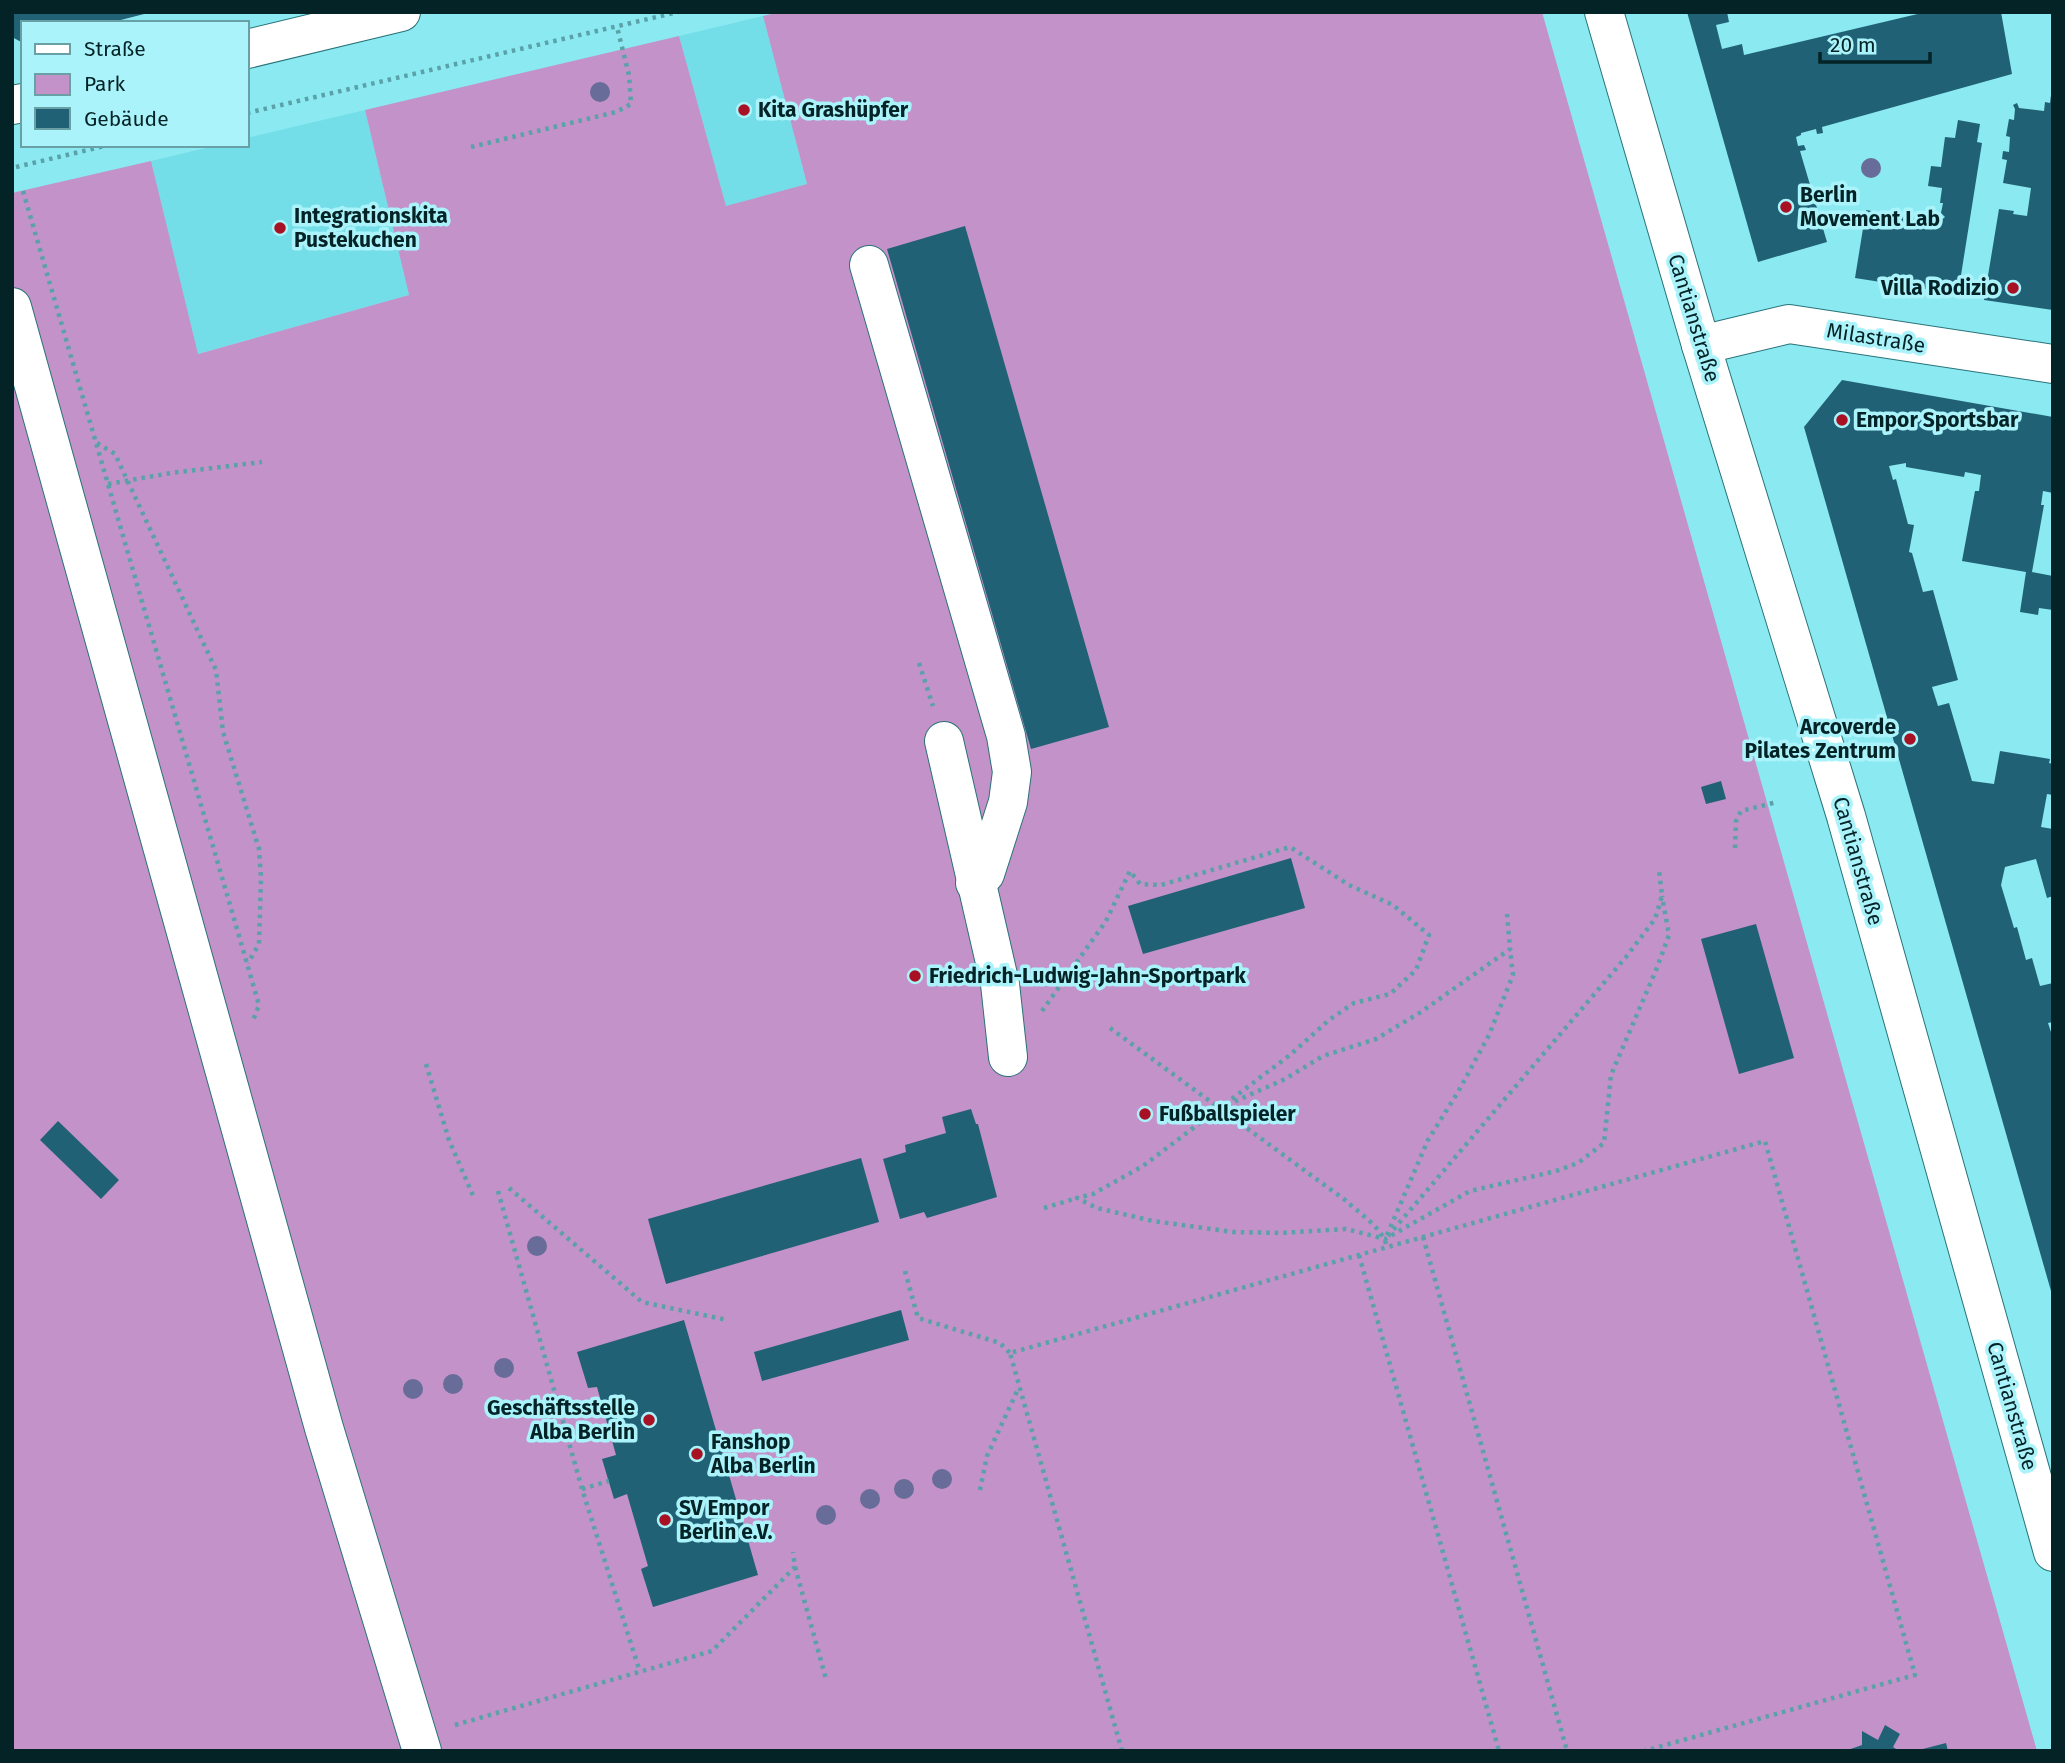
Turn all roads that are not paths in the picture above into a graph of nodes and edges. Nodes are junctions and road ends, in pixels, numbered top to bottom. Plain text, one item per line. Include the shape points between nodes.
1 (401, 12) edge
2 (1604, 12) edge
3 (248, 49) edge
4 (869, 265) dead end
5 (12, 307) edge
6 (1701, 345) junction
7 (2053, 364) edge
8 (944, 741) dead end
9 (975, 883) junction
10 (1008, 1057) road end
11 (2053, 1552) edge
12 (419, 1743) edge

1 - 3 street
2 - 6 street, Cantianstraße
4 - 9 street via 1006,736 1012,772 1008,802 985,874
5 - 12 street via 321,1415
6 - 7 street, Milastraße via 1789,324
6 - 11 street, Cantianstraße via 1846,816
8 - 9 street
9 - 10 street via 1000,984

